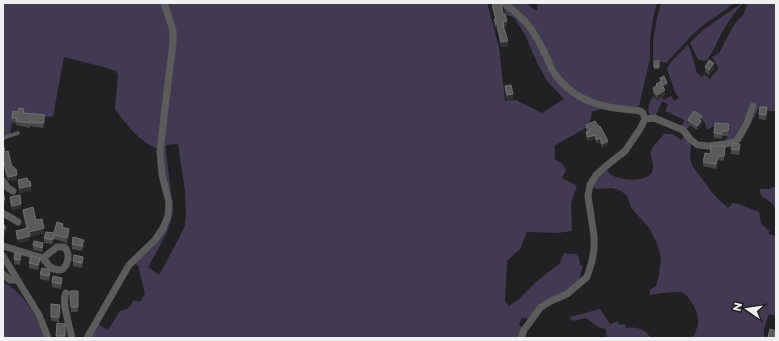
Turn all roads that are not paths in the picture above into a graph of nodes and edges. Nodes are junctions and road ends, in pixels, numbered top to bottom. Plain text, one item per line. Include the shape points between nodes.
1 (164, 3) edge
2 (503, 3) edge
3 (753, 106) dead end
4 (645, 119) junction
5 (18, 133) dead end
6 (3, 138) edge
7 (3, 181) edge
8 (13, 191) dead end
9 (3, 213) edge
10 (18, 222) dead end
11 (3, 246) edge
12 (3, 256) edge
13 (43, 258) dead end
14 (3, 274) edge
15 (17, 280) junction
16 (66, 293) dead end
17 (48, 338) edge
18 (72, 338) edge
19 (87, 338) edge
20 (521, 338) edge

1 - 19 street via 173,30 160,152 162,175 169,202 168,216 155,240 129,265
2 - 4 street via 531,28 554,74 566,86 597,104 640,111
3 - 4 street via 738,139 725,144 698,145 683,130 654,118
4 - 20 street via 625,151 596,174 590,185 588,196 594,249 587,277 567,294 541,307
5 - 6 lane
7 - 8 street
9 - 10 street
11 - 13 street
12 - 15 street
14 - 15 street via 10,280
15 - 17 street via 39,315
16 - 18 street via 64,306

